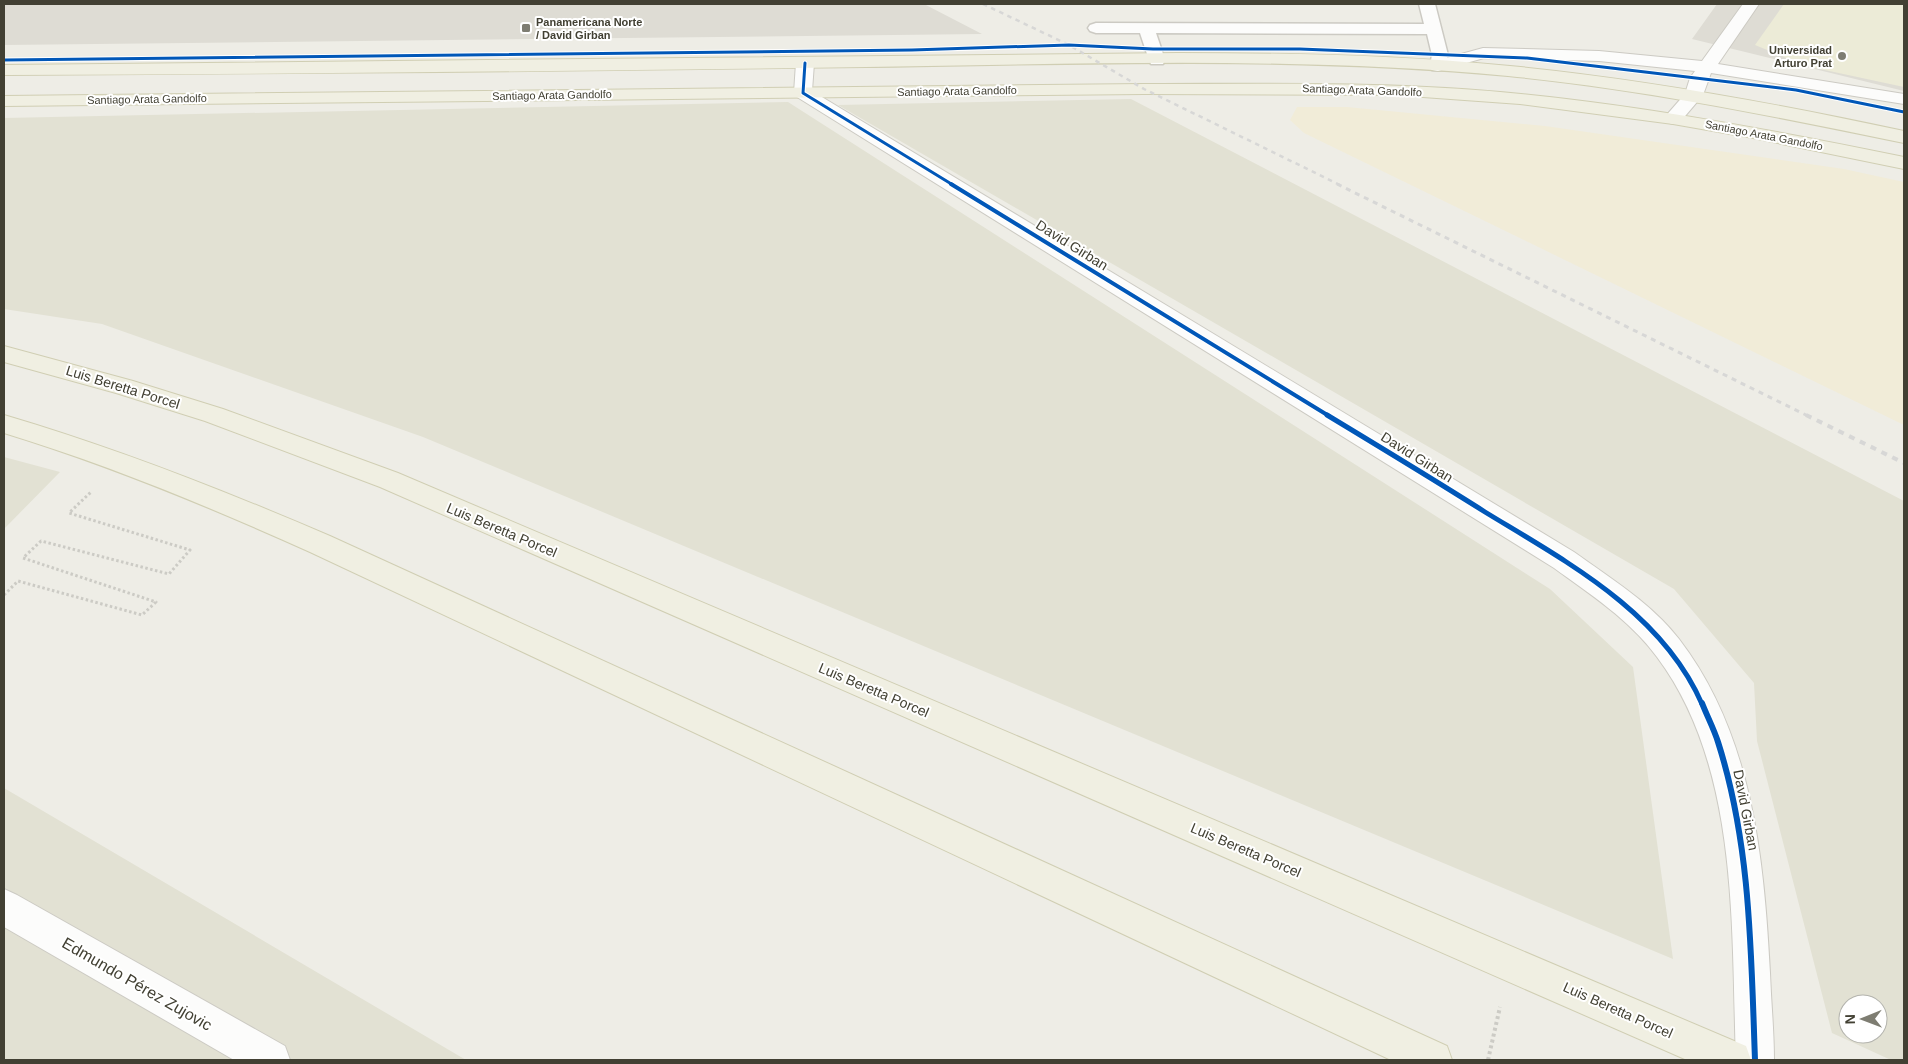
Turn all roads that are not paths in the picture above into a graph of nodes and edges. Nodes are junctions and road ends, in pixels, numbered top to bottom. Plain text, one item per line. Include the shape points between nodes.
1 (1427, 4) edge
2 (1751, 4) edge
3 (1096, 28) dead end
4 (1146, 28) junction
5 (1432, 28) junction
6 (1157, 60) junction
7 (805, 62) junction
8 (1438, 66) junction
9 (1707, 68) junction
10 (4, 70) edge
11 (803, 93) junction
12 (1694, 95) junction
13 (1904, 99) edge
14 (4, 101) edge
15 (1673, 118) junction
16 (1904, 137) edge
17 (1904, 163) edge
18 (4, 354) edge
19 (4, 424) edge
20 (4, 907) edge
21 (270, 1060) edge
22 (1432, 1060) edge
23 (1732, 1060) edge
24 (1755, 1060) edge

1 - 5 lane
2 - 9 street
3 - 4 lane
4 - 5 lane
4 - 6 lane
5 - 8 lane via 1440,55
6 - 7 main road, Santiago Arata Gandolfo
6 - 8 main road, Santiago Arata Gandolfo via 1237,59
7 - 10 main road, Santiago Arata Gandolfo
7 - 11 street
8 - 9 street, Santiago Arata Gandolfo via 1484,52 1599,56
8 - 12 main road, Santiago Arata Gandolfo via 1573,78
9 - 12 street via 1699,78
9 - 13 street, Santiago Arata Gandolfo
11 - 14 main road, Santiago Arata Gandolfo
11 - 15 main road, Santiago Arata Gandolfo via 1395,90 1520,99
11 - 24 street, David Girban via 1564,560 1641,620 1668,648 1690,680 1709,715 1723,752 1744,860
12 - 15 street
12 - 16 main road, Santiago Arata Gandolfo
15 - 17 main road, Santiago Arata Gandolfo
18 - 23 main road, Luis Beretta Porcel via 180,404 389,480
19 - 22 main road via 239,508 320,544
20 - 21 street, Edmundo Pérez Zujovic

